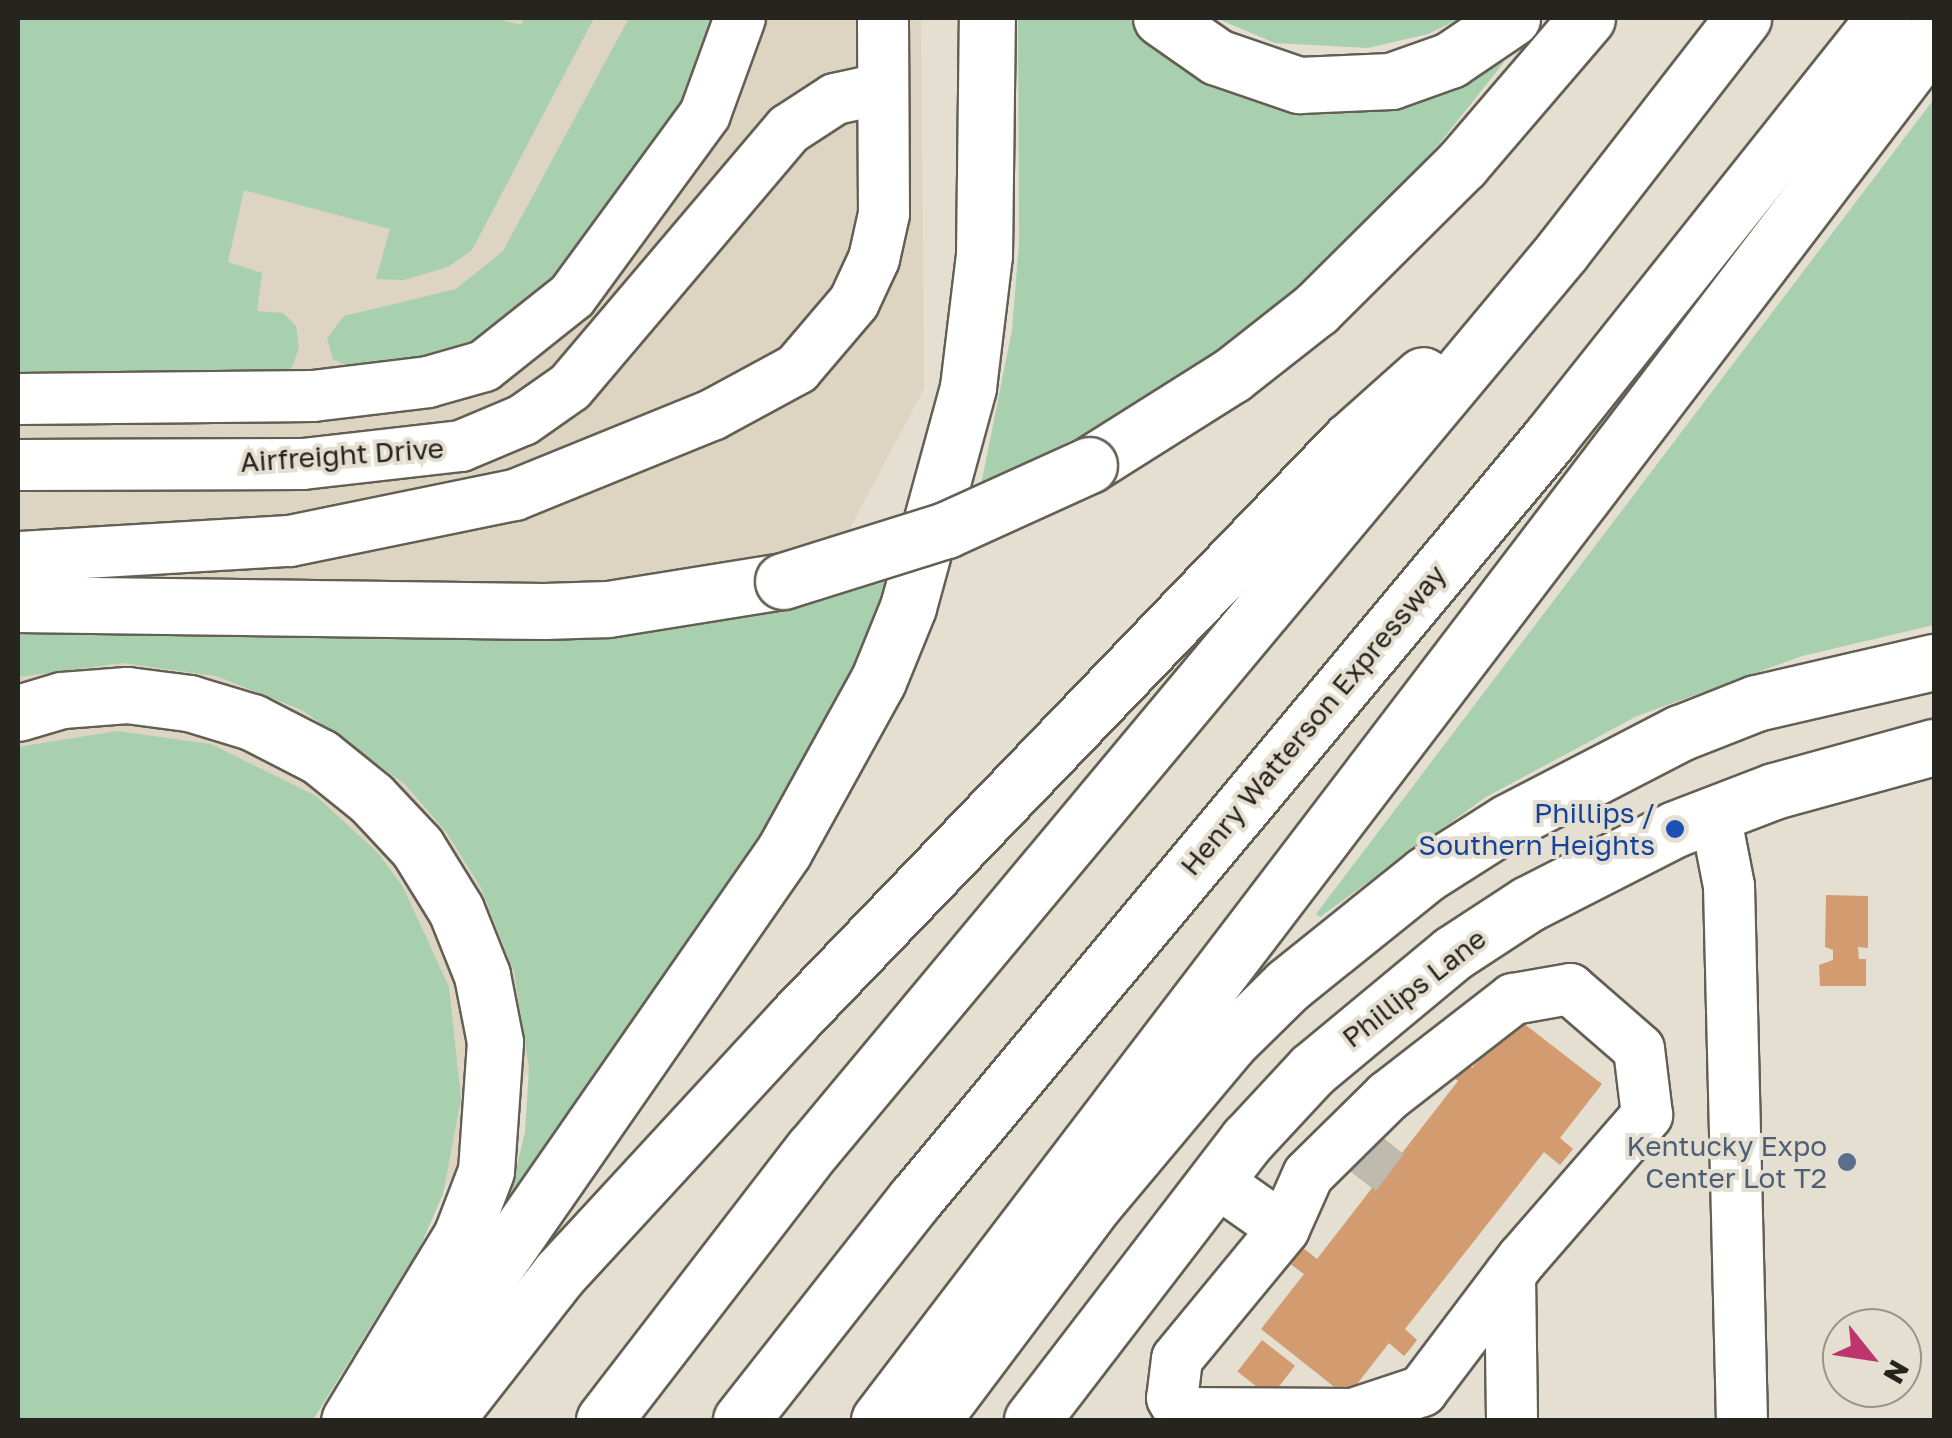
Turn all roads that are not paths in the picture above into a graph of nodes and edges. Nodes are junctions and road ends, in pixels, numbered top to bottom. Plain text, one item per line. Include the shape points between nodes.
1 (740, 18) edge
2 (883, 18) edge
3 (987, 18) edge
4 (1161, 18) edge
5 (1512, 18) edge
6 (1587, 18) edge
7 (1743, 18) edge
8 (1884, 18) edge
9 (1934, 36) edge
10 (881, 89) junction
11 (1563, 250) junction
12 (18, 398) edge
13 (18, 466) edge
14 (18, 556) edge
15 (18, 604) edge
16 (1934, 662) edge
17 (18, 713) edge
18 (1934, 747) edge
19 (1715, 814) junction
20 (1402, 1086) junction
21 (1216, 1180) junction
22 (1290, 1216) junction
23 (1510, 1275) junction
24 (349, 1420) edge
25 (389, 1420) edge
26 (445, 1420) edge
27 (604, 1420) edge
28 (741, 1420) edge
29 (878, 1420) edge
30 (932, 1420) edge
31 (1032, 1420) edge
32 (1512, 1420) edge
33 (1742, 1420) edge

1 - 12 street via 705,114 572,296 484,366 428,382 313,396
2 - 10 street
3 - 25 main road via 984,255 968,388 908,607 878,681 784,850
4 - 5 main road via 1217,58 1272,79 1361,84 1450,60
6 - 15 main road, bridge via 1462,164 1316,309 1232,375 1089,465 946,530 783,581 560,611
7 - 11 main road
8 - 28 main road, Henry Watterson Expressway via 1549,438 915,1199
9 - 29 main road
10 - 13 street, Airfreight Drive via 835,99 789,128 570,387 523,420 461,446 302,464
10 - 14 street via 884,214 874,259 828,337 796,368 754,394 515,495 402,522 204,550
11 - 26 main road via 1349,441 884,922 571,1260
11 - 27 main road via 814,1149
16 - 30 main road via 1756,703 1680,733 1508,822 1384,906 1230,1042 1127,1163
17 - 24 main road via 62,700 127,696 189,703 252,722 320,757 371,798 417,848 456,910 482,975 494,1042 486,1172 461,1236
18 - 19 main road, Phillips Lane via 1774,790
19 - 21 main road, Phillips Lane via 1596,866 1452,953 1312,1070
19 - 33 street via 1729,886
20 - 22 street via 1308,1176
20 - 22 street via 1370,1158 1335,1194
20 - 23 street via 1513,1000 1541,992 1570,989 1639,1048 1647,1115
21 - 22 street
21 - 31 main road, Phillips Lane
22 - 23 street via 1178,1359 1172,1398 1182,1413 1354,1414 1422,1391
23 - 32 street

